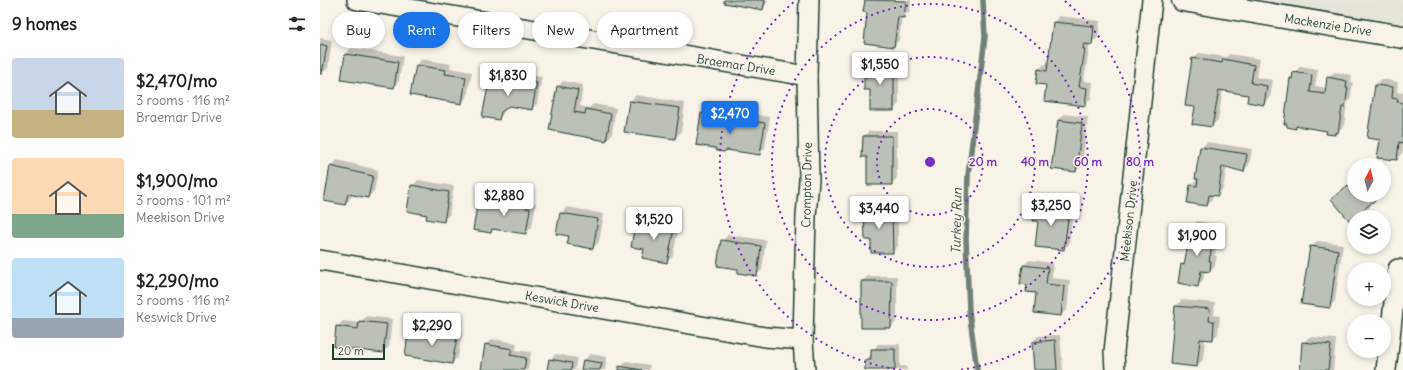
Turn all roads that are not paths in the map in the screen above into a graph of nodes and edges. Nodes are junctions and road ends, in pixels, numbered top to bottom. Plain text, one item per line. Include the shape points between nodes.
1 (357, 0) edge
2 (810, 0) edge
3 (1152, 0) edge
4 (1183, 0) edge
5 (1403, 37) edge
6 (807, 76) junction
7 (320, 260) edge
8 (1398, 269) dead end
9 (803, 340) junction
10 (805, 370) edge
11 (1115, 370) edge
12 (1386, 370) edge

1 - 6 street, Braemar Drive
2 - 6 street, Crompton Drive
3 - 11 street, Meekison Drive via 1115,344
4 - 5 street, Mackenzie Drive
6 - 9 street, Crompton Drive via 809,180
7 - 9 street, Keswick Drive via 765,337
8 - 12 street
9 - 10 street, Crompton Drive

